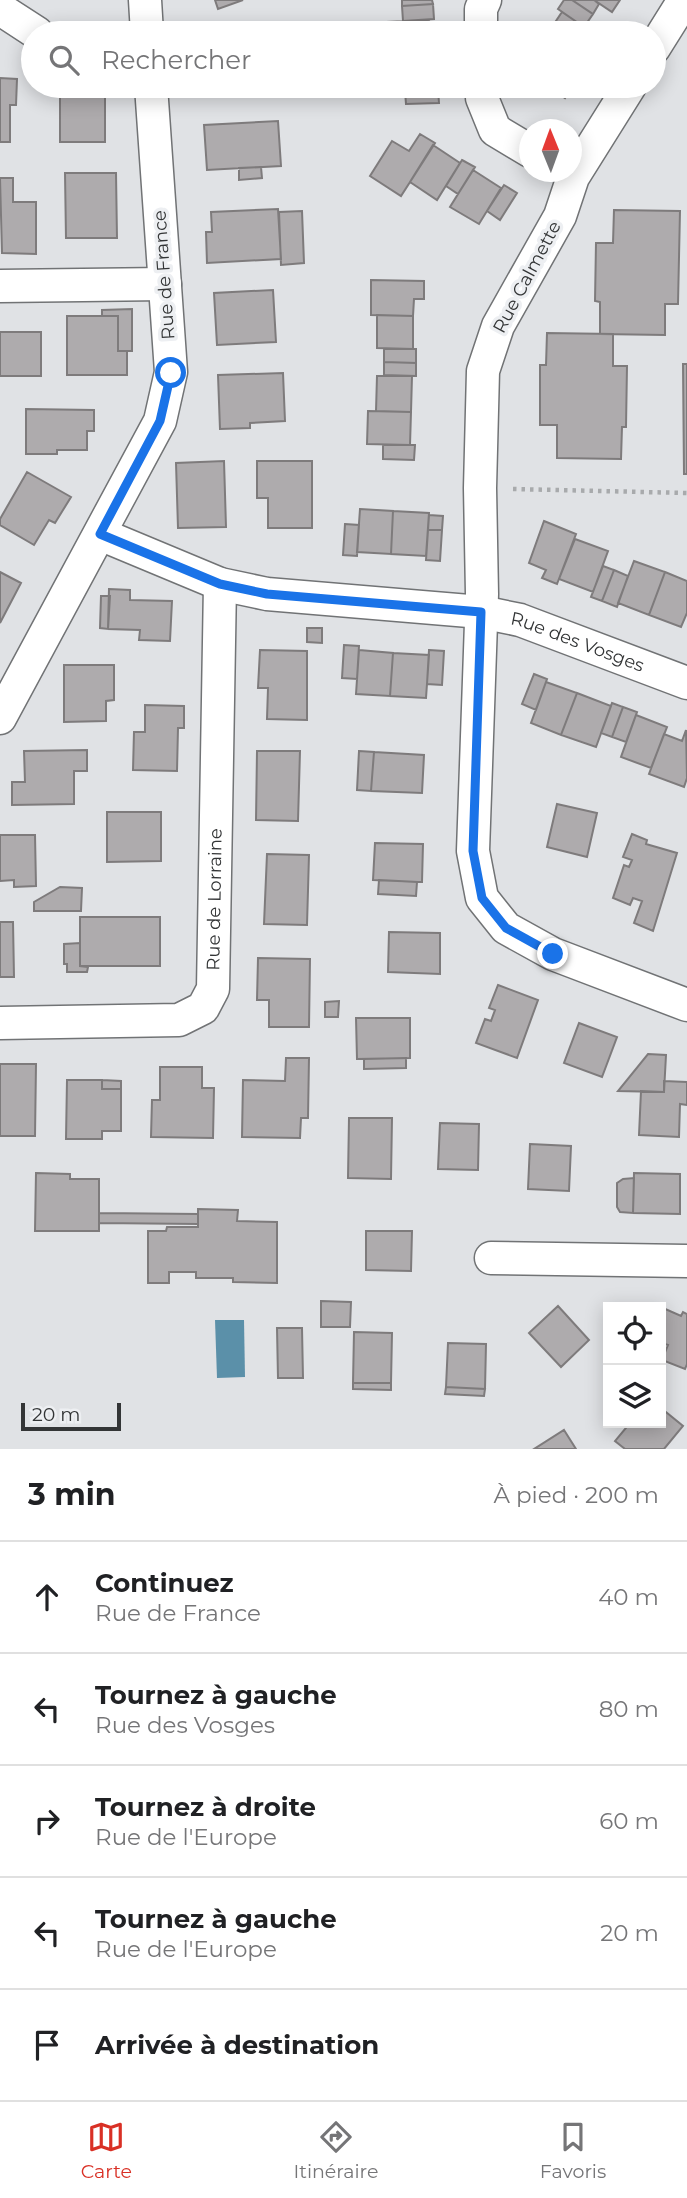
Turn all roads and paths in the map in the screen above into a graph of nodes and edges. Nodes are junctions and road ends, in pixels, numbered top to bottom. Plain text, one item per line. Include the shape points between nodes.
1 (145, 0) edge
2 (485, 0) edge
3 (683, 7) edge
4 (0, 9) edge
5 (146, 21) edge
6 (481, 21) edge
7 (21, 23) edge
8 (666, 31) edge
9 (152, 98) edge
10 (482, 98) edge
11 (622, 98) edge
12 (519, 144) edge
13 (582, 154) edge
14 (566, 182) edge
15 (165, 284) junction
16 (0, 286) edge
17 (480, 488) junction
18 (687, 493) edge
19 (100, 534) junction
20 (220, 584) junction
21 (481, 612) junction
22 (687, 683) edge
23 (3, 704) edge
24 (687, 1005) edge
25 (0, 1023) edge
26 (491, 1258) dead end
27 (687, 1261) edge

1 - 5 street
2 - 6 street
3 - 8 street
4 - 7 street
9 - 15 street, Rue de France
10 - 12 street via 495,130
11 - 13 street, Rue Calmette
14 - 17 street, Rue Calmette via 560,216 498,326 483,371
15 - 16 street
15 - 19 street, Rue de France via 171,373 160,421
17 - 18 path
17 - 21 street, Rue Calmette
19 - 20 street, Rue des Vosges
19 - 23 street, Rue de France
20 - 21 street, Rue des Vosges via 267,594
20 - 25 street, Rue de Lorraine via 213,989 203,1008 179,1020
21 - 22 street, Rue des Vosges via 520,620
21 - 24 street, Rue Calmette via 473,851 482,898 506,928 553,954
26 - 27 street

